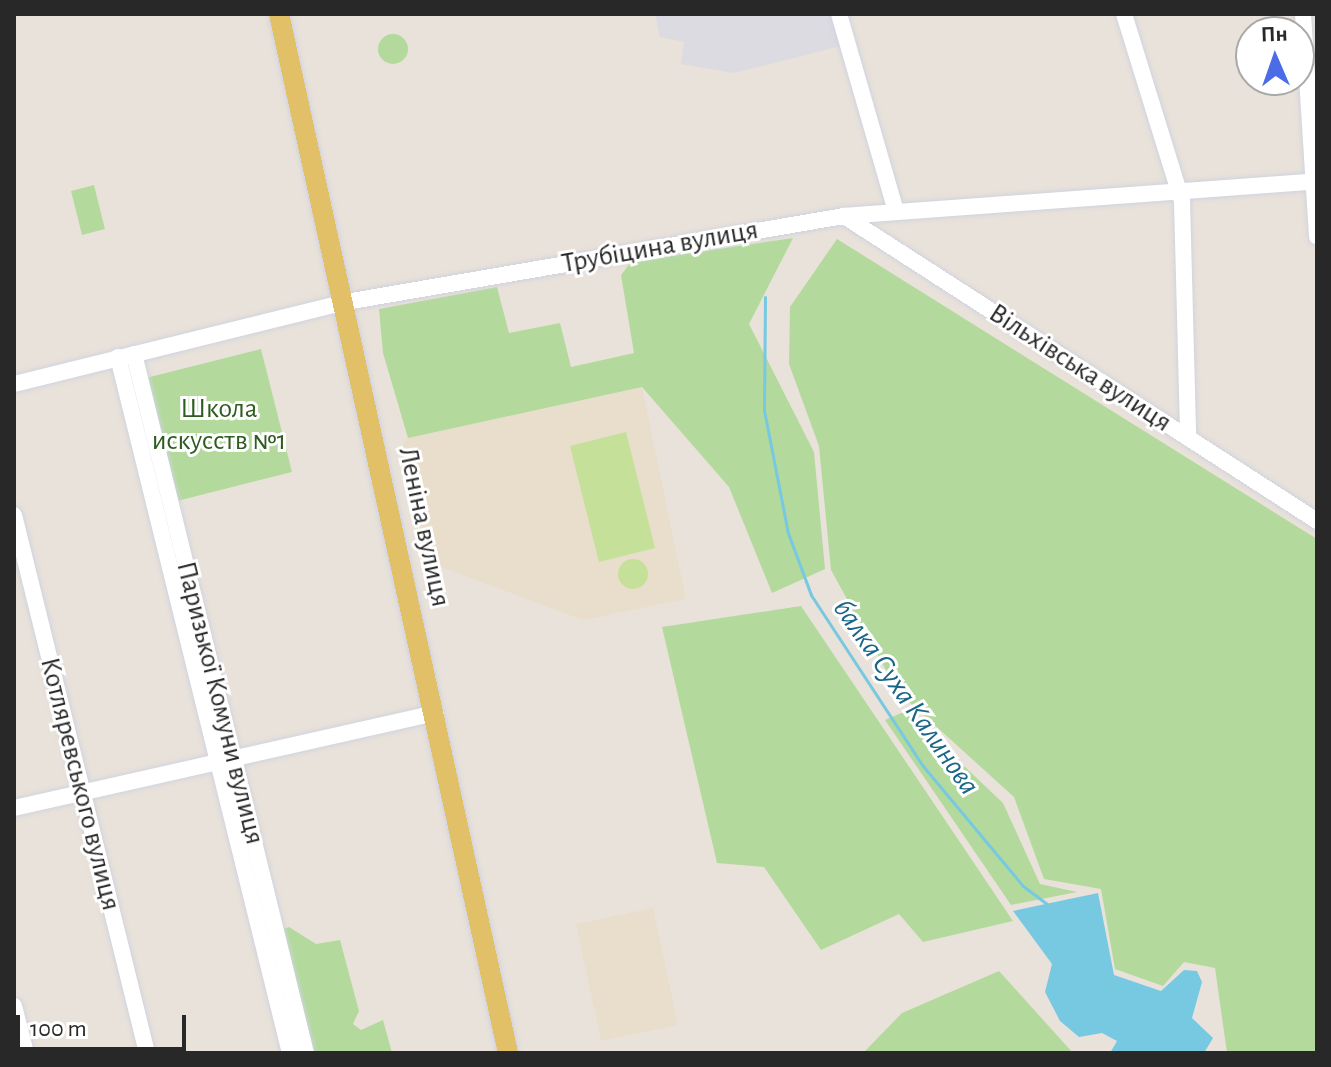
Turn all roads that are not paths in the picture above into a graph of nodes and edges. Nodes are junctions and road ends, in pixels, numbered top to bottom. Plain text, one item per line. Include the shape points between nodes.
1 (279, 14) edge
2 (839, 14) edge
3 (1124, 14) edge
4 (1303, 14) edge
5 (1316, 181) edge
6 (1177, 188) junction
7 (896, 212) junction
8 (844, 216) junction
9 (1317, 237) edge
10 (346, 302) junction
11 (126, 356) junction
12 (14, 384) edge
13 (1188, 438) junction
14 (14, 515) edge
15 (1317, 521) edge
16 (435, 713) junction
17 (225, 756) junction
18 (81, 792) junction
19 (14, 808) edge
20 (14, 1006) edge
21 (26, 1053) edge
22 (147, 1053) edge
23 (290, 1053) edge
24 (306, 1053) edge
25 (508, 1053) edge

1 - 10 main road, Леніна вулиця
2 - 7 street
3 - 6 street
4 - 5 street
5 - 6 street, Трубіцина вулиця
5 - 9 street
6 - 7 street, Трубіцина вулиця
6 - 13 street
7 - 8 street, Трубіцина вулиця
8 - 10 street, Трубіцина вулиця
8 - 13 street, Вільхівська вулиця
10 - 11 street, Трубіцина вулиця
10 - 16 main road, Леніна вулиця
11 - 12 street, Трубіцина вулиця
11 - 17 street, Паризької Комуни вулиця
13 - 15 street, Вільхівська вулиця
14 - 18 street, Котляревського вулиця
16 - 17 street
16 - 25 main road, Леніна вулиця
17 - 18 street
17 - 23 street, Паризької Комуни вулиця
17 - 24 street, Паризької Комуни вулиця
18 - 19 street
18 - 22 street, Котляревського вулиця
20 - 21 street

